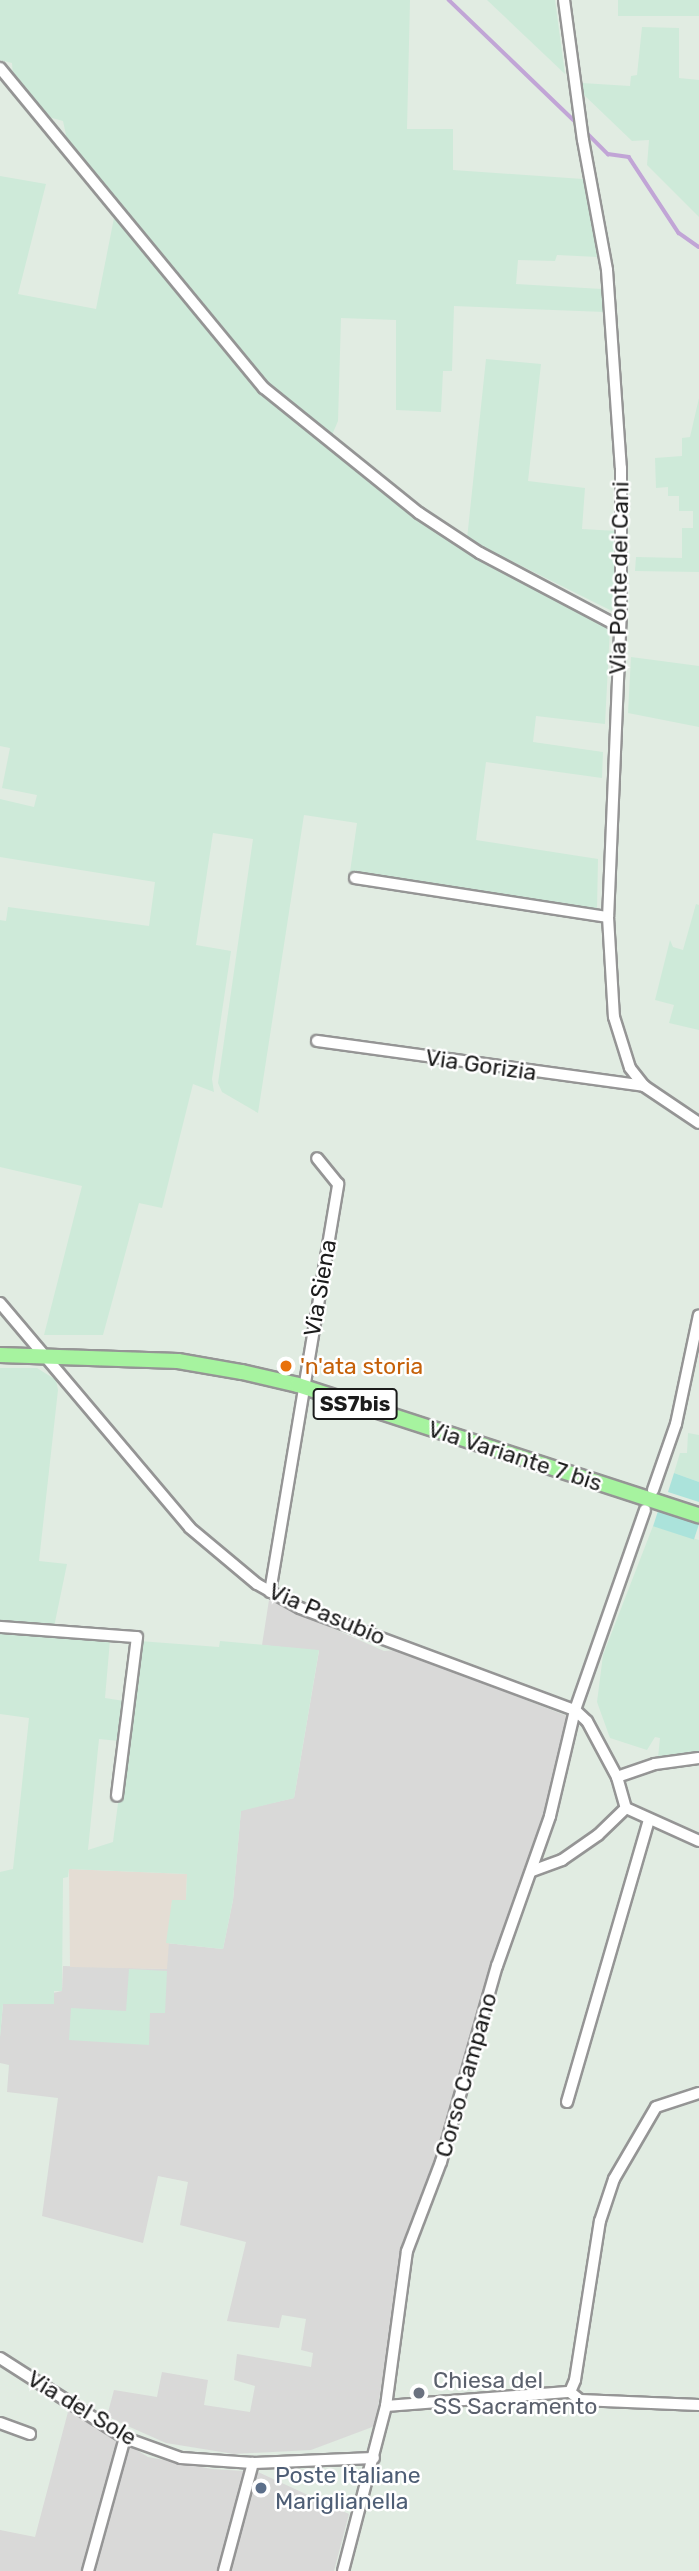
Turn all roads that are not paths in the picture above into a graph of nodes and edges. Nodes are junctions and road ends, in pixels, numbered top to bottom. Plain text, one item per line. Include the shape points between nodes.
1 (564, 0) edge
2 (0, 68) edge
3 (620, 627) junction
4 (355, 878) dead end
5 (608, 917) junction
6 (317, 1041) dead end
7 (644, 1086) junction
8 (699, 1123) edge
9 (317, 1158) dead end
10 (0, 1303) edge
11 (699, 1315) edge
12 (42, 1354) junction
13 (0, 1355) edge
14 (303, 1387) junction
15 (653, 1490) dead end
16 (645, 1510) dead end
17 (699, 1515) edge
18 (270, 1591) junction
19 (0, 1627) edge
20 (575, 1710) junction
21 (699, 1758) edge
22 (617, 1777) junction
23 (117, 1796) dead end
24 (626, 1808) junction
25 (649, 1820) junction
26 (699, 1841) edge
27 (532, 1871) junction
28 (699, 2093) edge
29 (566, 2102) dead end
30 (0, 2358) edge
31 (570, 2392) junction
32 (699, 2405) edge
33 (386, 2406) junction
34 (0, 2423) edge
35 (30, 2434) dead end
36 (125, 2438) junction
37 (374, 2458) junction
38 (253, 2463) junction
39 (88, 2571) edge
40 (224, 2571) edge
41 (343, 2571) edge

1 - 3 street, Via Ponte dei Cani via 608,283 621,468
2 - 3 street via 264,388 419,513 480,553
3 - 5 street, Via Ponte dei Cani
4 - 5 street
5 - 7 street, Via Ponte dei Cani via 618,1038 630,1068
6 - 7 street, Via Gorizia
7 - 8 street, Via Ponte dei Cani
9 - 14 street, Via Siena via 338,1184
10 - 12 street, Via Pasubio
11 - 15 street via 676,1424
12 - 13 main road, Via Variante 7 bis / SS7bis
12 - 14 main road, Via Variante 7 bis / SS7bis via 178,1362
12 - 18 street, Via Pasubio via 190,1528
14 - 17 main road, Via Variante 7 bis / SS7bis
14 - 18 street, Via Siena
16 - 20 street, Corso Campano
18 - 20 street, Via Pasubio via 300,1608
19 - 23 street via 136,1637
20 - 22 street via 587,1721
20 - 27 street, Corso Campano
21 - 22 street via 655,1764
22 - 24 street
24 - 25 street
24 - 27 street via 562,1860
25 - 26 street
25 - 29 street
27 - 33 street, Corso Campano via 497,1966 442,2162 407,2251
28 - 31 street via 656,2107 614,2179 600,2221
30 - 36 street, Via del Sole
31 - 32 street via 580,2400
31 - 33 street
33 - 37 street, Corso Campano
34 - 35 street
36 - 38 street, Via del Sole via 181,2458
36 - 39 street
37 - 38 street, Via del Sole
37 - 41 street, Corso Campano
38 - 40 street

